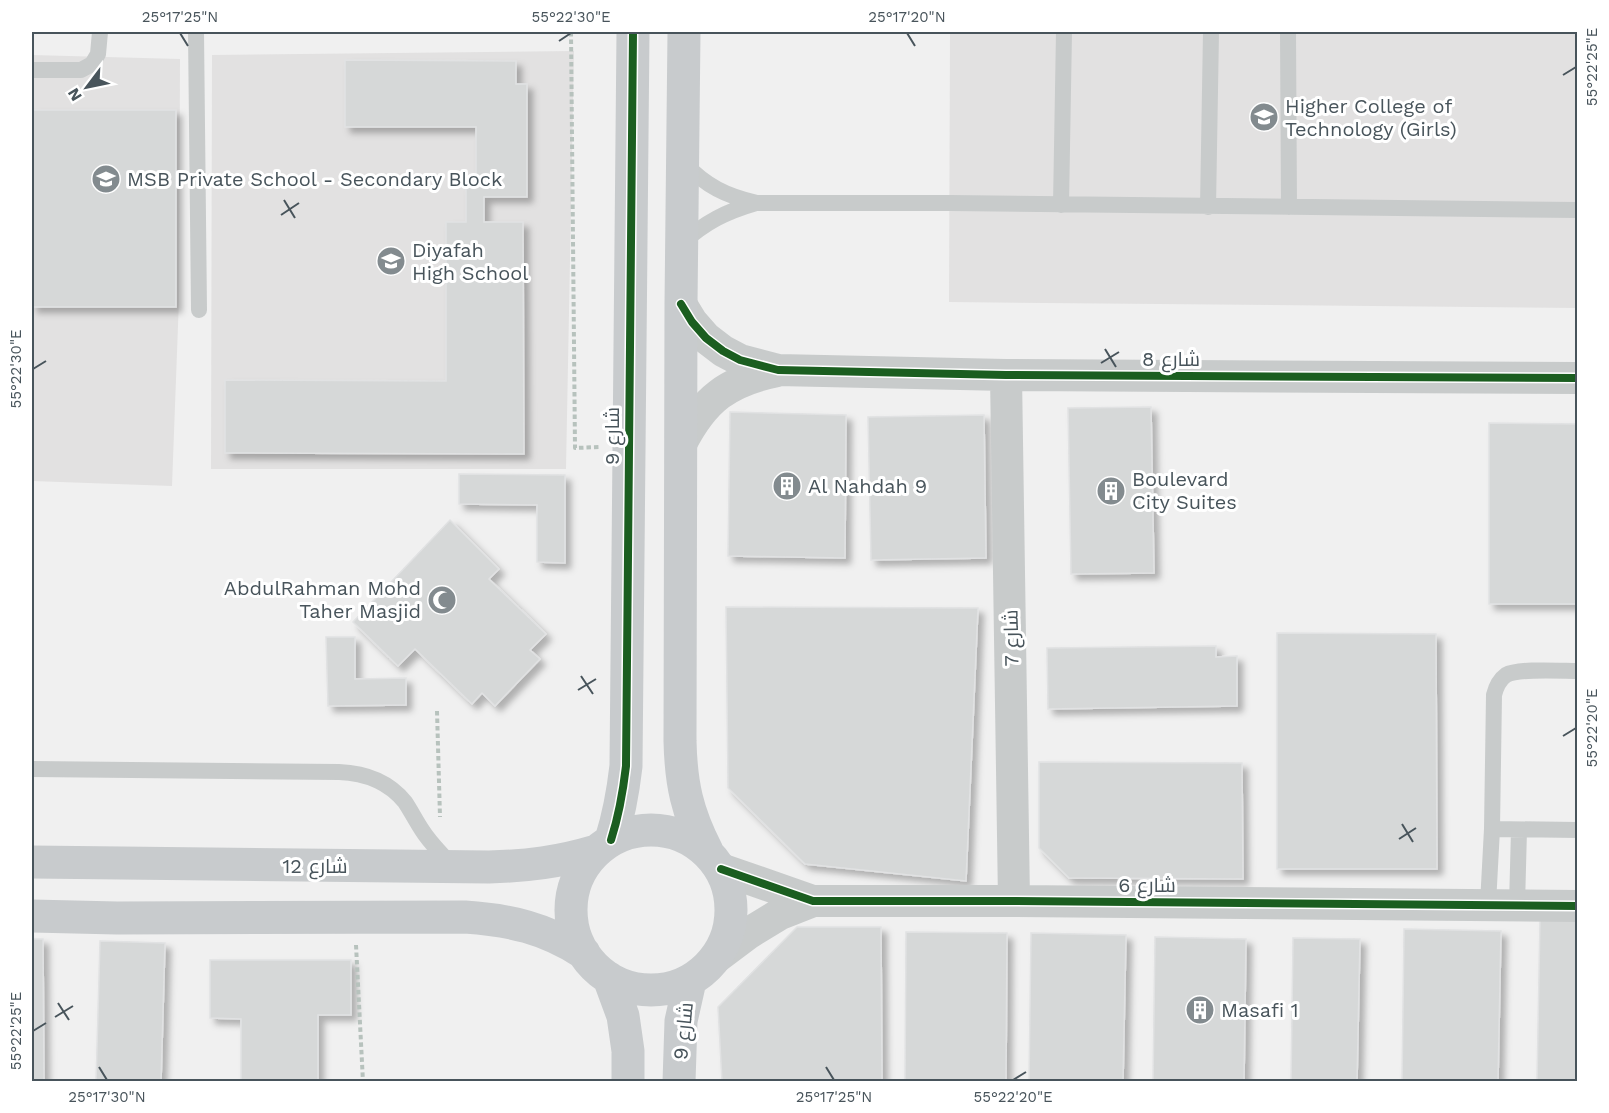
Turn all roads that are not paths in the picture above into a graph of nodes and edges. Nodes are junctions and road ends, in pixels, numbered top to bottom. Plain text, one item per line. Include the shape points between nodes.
1 (100, 32) edge
2 (196, 32) edge
3 (633, 32) edge
4 (684, 32) edge
5 (1064, 32) edge
6 (1211, 32) edge
7 (1288, 32) edge
8 (32, 70) edge
9 (682, 161) junction
10 (757, 203) junction
11 (1061, 205) junction
12 (1208, 207) junction
13 (1288, 207) junction
14 (1578, 210) edge
15 (682, 243) junction
16 (681, 304) junction
17 (199, 310) dead end
18 (778, 370) junction
19 (1006, 375) junction
20 (1578, 378) edge
21 (681, 444) junction
22 (1578, 671) edge
23 (32, 769) edge
24 (1492, 829) junction
25 (1519, 830) junction
26 (1578, 830) edge
27 (603, 845) junction
28 (447, 860) junction
29 (714, 860) junction
30 (32, 862) edge
31 (813, 901) junction
32 (1014, 901) junction
33 (1503, 905) junction
34 (1578, 906) edge
35 (32, 916) edge
36 (584, 953) junction
37 (717, 957) junction
38 (609, 978) junction
39 (690, 981) junction
40 (627, 1082) edge
41 (679, 1082) edge

1 - 8 lane via 98,54 92,64 81,70
2 - 17 lane
3 - 27 street, شارع 9 via 626,766 620,808
4 - 9 street
5 - 11 lane
6 - 12 lane
7 - 13 lane
9 - 10 lane via 716,189
9 - 15 street
10 - 11 lane
10 - 15 lane via 714,218
11 - 12 lane
12 - 13 lane
13 - 14 lane
15 - 16 street
16 - 18 street, شارع 8 via 706,338 723,351
16 - 21 street
18 - 19 street, شارع 8
18 - 21 street, شارع 8 via 738,382 720,394 697,416
19 - 20 street, شارع 8
19 - 32 street, شارع 7
21 - 29 street via 680,764 688,808
22 - 24 lane via 1518,671 1498,684 1494,695
23 - 28 lane via 368,776 405,802 430,843
24 - 25 lane
24 - 33 lane
25 - 26 lane
25 - 33 lane
27 - 28 street, شارع 12 via 570,859 543,864 507,867
27 - 29 street via 630,832 671,831 690,839
27 - 36 street via 582,868 574,889 574,933
28 - 30 street, شارع 12
29 - 31 street, شارع 6
29 - 37 street via 731,898 730,929
31 - 32 street, شارع 6
31 - 37 street, شارع 6 via 780,914
32 - 33 street, شارع 6
33 - 34 street, شارع 6
35 - 36 street via 465,917 523,925
36 - 38 street
37 - 39 street
38 - 39 street via 635,989 663,990
38 - 40 street via 623,1016
39 - 41 street, شارع 9 via 681,1021

